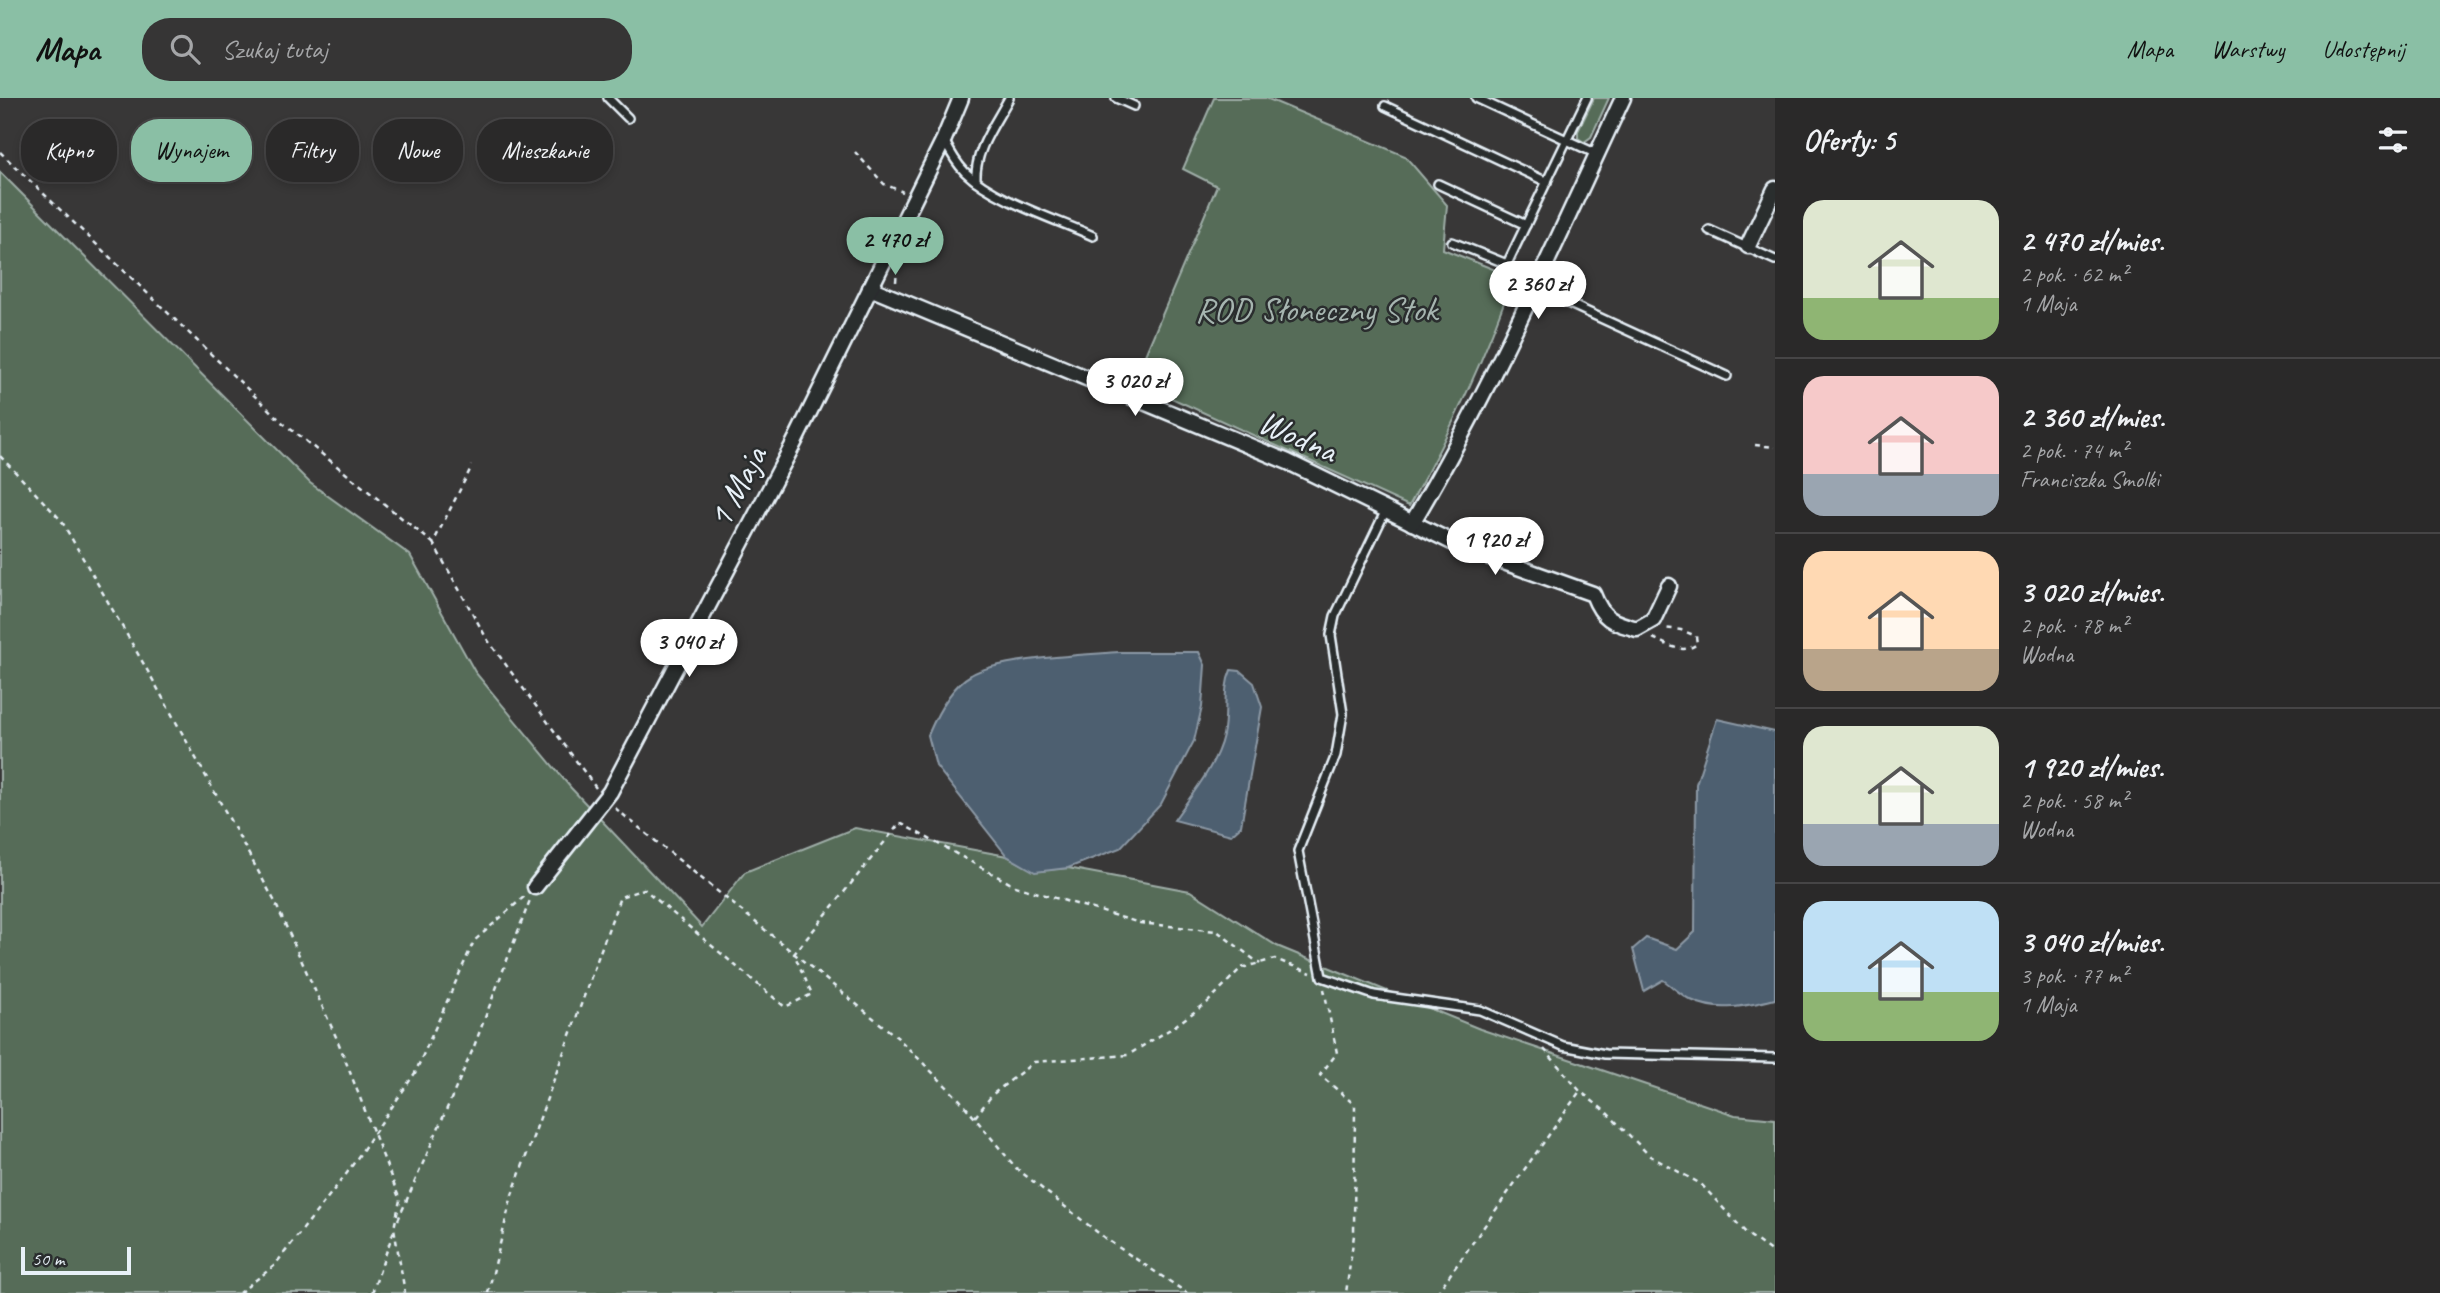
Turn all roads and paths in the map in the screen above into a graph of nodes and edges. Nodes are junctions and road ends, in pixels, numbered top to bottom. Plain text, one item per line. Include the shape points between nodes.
1 (608, 98) edge
2 (961, 98) edge
3 (1009, 98) edge
4 (1116, 98) edge
5 (1476, 98) edge
6 (1623, 98) edge
7 (1586, 99) edge
8 (1134, 106) dead end
9 (1385, 106) dead end
10 (628, 118) dead end
11 (944, 139) junction
12 (1567, 141) junction
13 (0, 152) edge
14 (855, 152) dead end
15 (1597, 154) junction
16 (976, 182) junction
17 (1547, 182) junction
18 (1438, 184) dead end
19 (1775, 189) edge
20 (915, 197) junction
21 (1526, 225) junction
22 (1709, 230) dead end
23 (1093, 236) dead end
24 (1452, 242) dead end
25 (1748, 246) junction
26 (1775, 260) edge
27 (898, 261) dead end
28 (870, 288) junction
29 (1535, 288) junction
30 (891, 297) junction
31 (1727, 376) dead end
32 (1755, 445) dead end
33 (1775, 447) edge
34 (0, 456) edge
35 (472, 467) dead end
36 (1386, 509) junction
37 (1412, 523) junction
38 (433, 543) junction
39 (1669, 586) dead end
40 (1639, 629) junction
41 (604, 799) junction
42 (535, 887) junction
43 (794, 954) junction
44 (1260, 964) junction
45 (1322, 977) junction
46 (1528, 1031) junction
47 (1775, 1058) edge
48 (1580, 1091) junction
49 (975, 1117) junction
50 (373, 1134) junction
51 (394, 1228) junction
52 (1775, 1254) edge
53 (239, 1293) edge
54 (372, 1293) edge
55 (405, 1293) edge
56 (488, 1293) edge
57 (1187, 1293) edge
58 (1346, 1293) edge
59 (1437, 1293) edge

1 - 10 lane
2 - 11 street, 1 Maja
3 - 16 lane via 978,155
4 - 8 lane
5 - 12 lane
6 - 15 street
7 - 12 lane
9 - 17 lane
11 - 16 lane via 952,156
11 - 20 street, 1 Maja
12 - 15 lane
12 - 17 lane
13 - 38 path via 283,423
14 - 20 path via 884,184
15 - 29 street
16 - 23 lane
17 - 21 lane
18 - 21 lane
19 - 25 street
20 - 28 street, 1 Maja
21 - 24 lane via 1507,264
22 - 25 lane
25 - 26 lane
27 - 30 path
28 - 30 street, Wodna
28 - 41 street, 1 Maja via 795,441
29 - 31 lane
29 - 37 street via 1446,466
30 - 36 street, Wodna via 1288,462
32 - 33 path
34 - 50 path via 61,520 274,900 337,1039
35 - 38 path
36 - 37 street, Wodna
36 - 45 lane via 1335,616 1331,635 1343,714 1336,755 1298,851
37 - 40 street, Wodna via 1462,547 1592,594 1599,611 1616,623
38 - 41 path via 487,639
39 - 40 street via 1653,620
40 - 40 path via 1682,650 1697,644 1696,636 1681,630
41 - 42 street, 1 Maja
41 - 43 path
42 - 50 path via 474,942 415,1073
42 - 51 path via 473,1049
43 - 44 path via 900,823 1015,886 1140,923 1217,931
43 - 49 path via 898,1038
43 - 56 path via 813,994 785,1007 644,889 620,897 512,1195
44 - 45 path via 1275,960
44 - 49 path via 1241,968 1208,1002 1128,1055 1034,1062 993,1094
45 - 46 lane via 1374,995 1480,1010
45 - 58 path via 1337,1053 1320,1075 1356,1105 1354,1235
46 - 47 lane via 1563,1046 1605,1054
46 - 48 path
48 - 52 path via 1650,1156 1701,1184 1746,1234
48 - 59 path
49 - 57 path via 1016,1168 1106,1239
50 - 51 path via 400,1200
50 - 53 path via 274,1266
51 - 54 path
51 - 55 path

